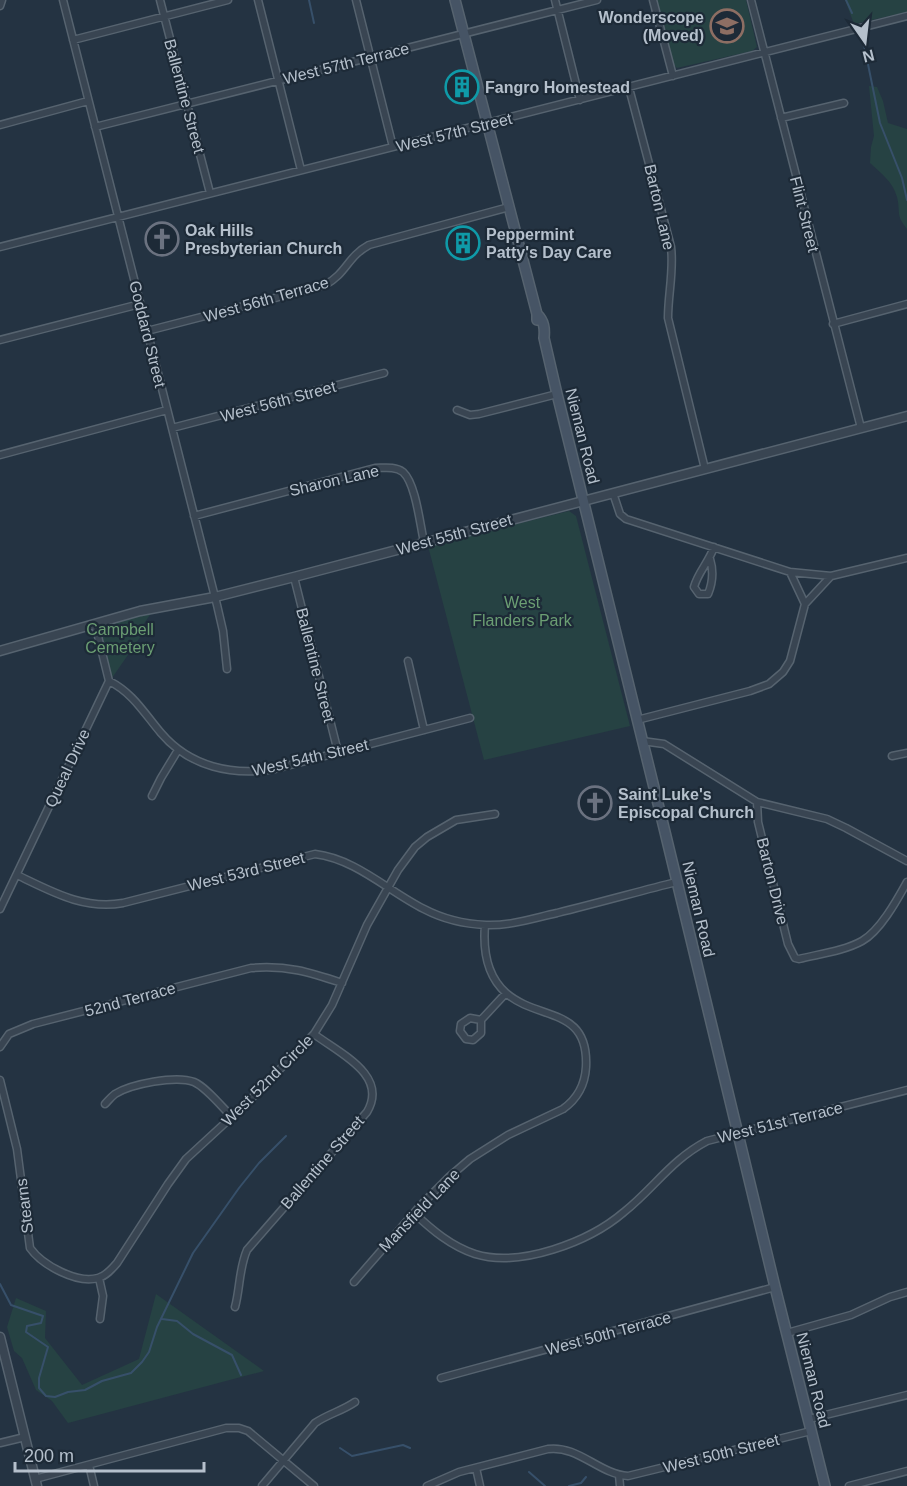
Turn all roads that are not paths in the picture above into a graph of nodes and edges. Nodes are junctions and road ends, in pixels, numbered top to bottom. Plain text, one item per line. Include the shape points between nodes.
1 (2, 0) edge
2 (63, 0) edge
3 (160, 0) edge
4 (228, 0) edge
5 (258, 0) edge
6 (356, 0) edge
7 (455, 0) edge
8 (555, 0) edge
9 (597, 0) edge
10 (653, 0) edge
11 (751, 0) edge
12 (0, 6) edge
13 (557, 10) junction
14 (164, 16) junction
15 (907, 16) edge
16 (464, 34) junction
17 (73, 40) junction
18 (765, 53) junction
19 (370, 58) junction
20 (673, 76) junction
21 (279, 80) junction
22 (629, 88) junction
23 (580, 100) junction
24 (88, 101) junction
25 (844, 103) dead end
26 (187, 104) junction
27 (781, 118) junction
28 (0, 124) edge
29 (487, 124) junction
30 (95, 127) junction
31 (393, 147) junction
32 (301, 170) junction
33 (210, 193) junction
34 (509, 207) junction
35 (118, 217) junction
36 (0, 247) edge
37 (140, 304) junction
38 (907, 304) edge
39 (834, 324) junction
40 (147, 331) junction
41 (0, 340) edge
42 (384, 373) dead end
43 (557, 394) junction
44 (167, 410) junction
45 (457, 410) dead end
46 (906, 419) edge
47 (172, 428) junction
48 (861, 428) junction
49 (0, 455) edge
50 (705, 469) junction
51 (613, 493) junction
52 (584, 500) junction
53 (194, 516) junction
54 (424, 542) junction
55 (714, 548) junction
56 (907, 558) edge
57 (710, 559) junction
58 (790, 572) junction
59 (831, 576) junction
60 (294, 577) junction
61 (215, 597) junction
62 (805, 604) junction
63 (95, 624) junction
64 (0, 651) edge
65 (408, 661) dead end
66 (227, 669) dead end
67 (109, 681) junction
68 (470, 718) dead end
69 (637, 720) junction
70 (424, 730) junction
71 (642, 741) junction
72 (178, 750) junction
73 (338, 752) junction
74 (907, 753) edge
75 (892, 756) dead end
76 (152, 796) dead end
77 (757, 802) junction
78 (495, 814) dead end
79 (907, 861) edge
80 (16, 875) junction
81 (676, 882) junction
82 (907, 882) edge
83 (388, 887) junction
84 (0, 909) edge
85 (485, 925) junction
86 (342, 983) junction
87 (506, 993) junction
88 (481, 1020) dead end
89 (314, 1034) junction
90 (1, 1044) edge
91 (0, 1080) edge
92 (907, 1090) edge
93 (105, 1104) dead end
94 (8, 1112) junction
95 (0, 1114) edge
96 (232, 1117) junction
97 (738, 1133) junction
98 (414, 1213) junction
99 (99, 1278) junction
100 (354, 1282) dead end
101 (774, 1287) junction
102 (907, 1292) edge
103 (235, 1307) dead end
104 (100, 1320) dead end
105 (787, 1332) junction
106 (0, 1337) edge
107 (3, 1363) edge
108 (441, 1378) dead end
109 (907, 1395) edge
110 (355, 1402) dead end
111 (808, 1419) junction
112 (811, 1431) junction
113 (25, 1437) junction
114 (0, 1443) edge
115 (283, 1460) junction
116 (89, 1465) junction
117 (476, 1468) junction
118 (907, 1471) edge
119 (620, 1475) junction
120 (36, 1482) edge
121 (94, 1486) edge
122 (262, 1486) edge
123 (314, 1486) edge
124 (426, 1486) edge
125 (480, 1486) edge
126 (620, 1486) edge
127 (825, 1486) edge
128 (849, 1486) edge

1 - 12 street
2 - 17 street, Goddard Street
3 - 14 street, Ballentine Street
4 - 14 street
5 - 21 street
6 - 19 street
7 - 16 main road, Nieman Road
8 - 13 street
9 - 13 street, West 57th Terrace
10 - 20 street
11 - 18 street, Flint Street
13 - 16 street, West 57th Terrace
13 - 23 street
14 - 17 street
14 - 26 street, Ballentine Street
15 - 18 street, West 57th Street
16 - 19 street, West 57th Terrace
16 - 29 main road, Nieman Road
17 - 24 street, Goddard Street
18 - 20 street, West 57th Street
18 - 27 street, Flint Street
19 - 21 street, West 57th Terrace
19 - 31 street
20 - 22 street, West 57th Street
21 - 26 street, West 57th Terrace
21 - 32 street
22 - 23 street, West 57th Street
22 - 50 street, Barton Lane via 671,247 668,318
23 - 29 street, West 57th Street
24 - 28 street
24 - 30 street, Goddard Street
25 - 27 street
26 - 30 street, West 57th Terrace
26 - 33 street, Ballentine Street
27 - 39 street, Flint Street
29 - 31 street, West 57th Street
29 - 34 main road, Nieman Road
30 - 35 street, Goddard Street
31 - 32 street, West 57th Street
32 - 33 street, West 57th Street
33 - 35 street, West 57th Street
34 - 40 street, West 56th Terrace via 369,244 354,254 337,278 325,285
34 - 43 main road, Nieman Road
35 - 36 street, West 57th Street
35 - 37 street, Goddard Street
37 - 40 street, Goddard Street
37 - 41 street
38 - 39 street
39 - 48 street, Flint Street
40 - 44 street, Goddard Street
42 - 47 street, West 56th Street
43 - 45 street via 479,414
43 - 52 main road, Nieman Road
44 - 47 street, Goddard Street
44 - 49 street
46 - 48 street, West 55th Street
47 - 53 street, Goddard Street
48 - 50 street, West 55th Street
50 - 51 street, West 55th Street
51 - 52 street, West 55th Street
51 - 55 street via 620,514 626,519
52 - 54 street, West 55th Street
52 - 69 main road, Nieman Road
53 - 54 street, Sharon Lane via 375,468 393,468 404,473 411,485
53 - 61 street, Goddard Street
54 - 60 street, West 55th Street
55 - 57 street
55 - 58 street
56 - 59 street
57 - 57 street via 697,576 694,587 699,594 708,594 712,584
58 - 59 street
58 - 62 street
59 - 62 street
60 - 61 street, West 55th Street
60 - 73 street, Ballentine Street
61 - 63 street, West 55th Street
61 - 66 street, Goddard Street
62 - 69 street via 790,661 775,680 750,692
63 - 64 street, West 55th Street
63 - 67 street
65 - 70 street
67 - 72 street, West 54th Street via 130,695
67 - 80 street, Queal Drive
68 - 70 street, West 54th Street
69 - 71 main road, Nieman Road
70 - 73 street, West 54th Street
71 - 77 street via 664,744
71 - 81 main road, Nieman Road
72 - 73 street, West 54th Street via 209,766 254,772
72 - 76 street
74 - 75 street
77 - 79 street via 827,819
77 - 82 street, Barton Drive via 758,822 788,944 795,958 849,946 868,937
78 - 83 street, West 52nd Circle via 456,820 427,837 404,861
80 - 83 street, West 53rd Street via 72,900 104,905 315,854 343,861
80 - 84 street, Queal Drive
81 - 85 street, West 53rd Street via 517,923
81 - 97 main road, Nieman Road
83 - 85 street, West 53rd Street via 437,915
83 - 86 street, West 52nd Circle
85 - 87 street via 487,959
86 - 89 street, West 52nd Circle
86 - 90 street, 52nd Terrace via 294,968 237,971 33,1024 9,1034
87 - 88 street
87 - 98 street, Mansfield Lane via 561,1017 574,1028 582,1038 586,1056 583,1085 563,1109 508,1135 470,1159
89 - 96 street, West 52nd Circle
89 - 103 street, Ballentine Street via 365,1073 372,1084 372,1103 247,1250
91 - 94 street, Stearns
92 - 97 street, West 51st Terrace
93 - 96 street via 121,1091 183,1079 198,1085
94 - 95 street
94 - 99 street, Stearns via 22,1179 30,1248 38,1259 71,1275
96 - 99 street, West 52nd Circle via 186,1159 117,1263
97 - 98 street, West 51st Terrace via 689,1150 642,1197 604,1227 537,1253 502,1258 475,1254 446,1240
97 - 101 main road, Nieman Road
98 - 100 street, Mansfield Lane
99 - 104 street via 103,1296
101 - 105 main road, Nieman Road
101 - 108 street, West 50th Terrace
102 - 105 street via 851,1315
105 - 111 main road, Nieman Road
106 - 107 street
107 - 113 street
109 - 111 street
110 - 115 street via 315,1423
111 - 112 main road, Nieman Road
112 - 119 street, West 50th Street via 639,1474
112 - 127 main road, Nieman Road
113 - 114 street
113 - 120 street
115 - 116 street via 248,1431 226,1428
115 - 122 street
115 - 123 street
116 - 120 street
116 - 121 street
117 - 119 street via 556,1448 572,1451
117 - 124 street
117 - 125 street
118 - 128 street
119 - 126 street

